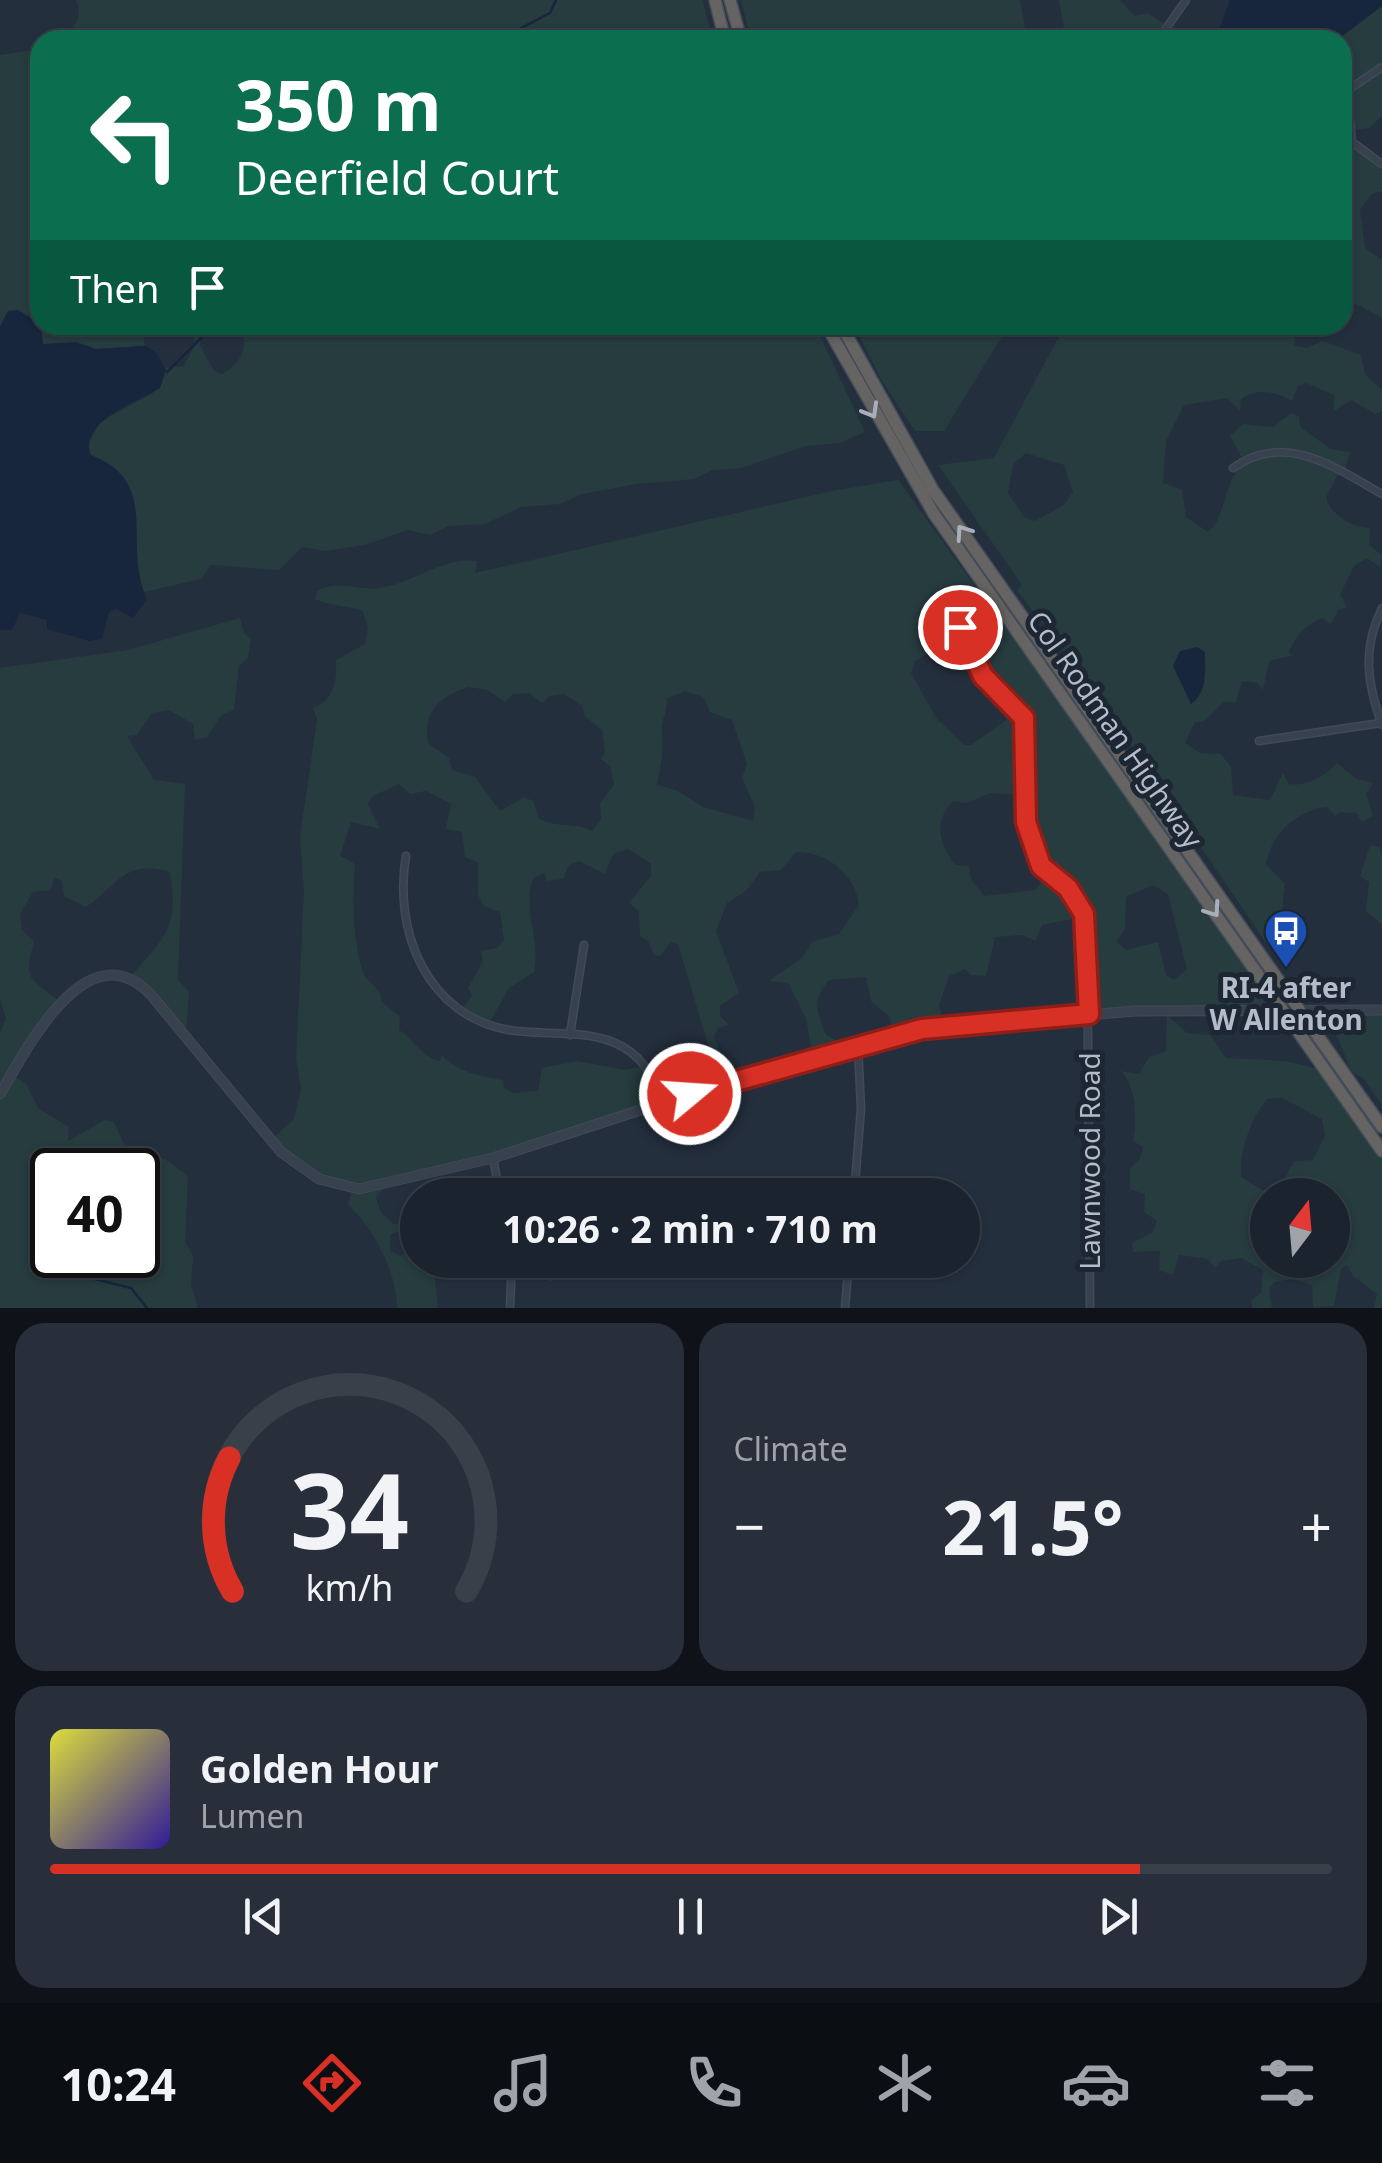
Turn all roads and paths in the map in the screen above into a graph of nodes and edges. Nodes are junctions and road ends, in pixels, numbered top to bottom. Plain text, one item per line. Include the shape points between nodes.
1 (716, 0) edge
2 (730, 0) edge
3 (1186, 0) edge
4 (723, 30) edge
5 (738, 30) edge
6 (1165, 30) edge
7 (1382, 67) edge
8 (1352, 88) edge
9 (1352, 142) edge
10 (1382, 164) edge
11 (832, 335) edge
12 (847, 335) edge
13 (1233, 468) dead end
14 (1382, 494) edge
15 (1382, 608) edge
16 (938, 611) dead end
17 (1382, 724) edge
18 (1259, 741) dead end
19 (406, 856) dead end
20 (584, 945) dead end
21 (1382, 1010) edge
22 (1284, 1011) junction
23 (1302, 1011) junction
24 (1089, 1014) junction
25 (570, 1035) junction
26 (858, 1045) junction
27 (0, 1094) edge
28 (662, 1103) junction
29 (1382, 1127) edge
30 (1382, 1151) edge
31 (492, 1158) junction
32 (496, 1178) edge
33 (856, 1178) edge
34 (511, 1278) edge
35 (847, 1278) edge
36 (845, 1307) edge
37 (510, 1308) edge
38 (854, 1308) edge
39 (1090, 1308) edge

1 - 4 highway
2 - 5 highway
3 - 6 street
7 - 8 street
9 - 10 street
11 -> 22 highway, Col Rodman Highway via 934,514
23 -> 12 highway, Col Rodman Highway via 934,490
13 - 14 street via 1251,456 1290,452 1325,462
15 - 17 street via 1366,665
16 - 24 street, Lawnwood Road via 960,627 983,676 1024,718 1026,822 1041,866 1068,888 1084,914
17 - 18 street
19 - 25 street via 406,924 415,954 439,992 492,1026
20 - 25 street
21 - 23 street
22 - 23 street
22 - 24 street
22 - 30 highway, Col Rodman Highway
23 - 29 highway, Col Rodman Highway
24 - 26 street via 922,1029
24 - 39 street, Lawnwood Road
25 - 28 street via 606,1040 634,1054 648,1068
26 - 28 street
26 - 33 street via 862,1109
27 - 31 street via 58,1006 88,982 119,974 140,983 281,1152 318,1179 352,1189 380,1188
28 - 31 street
31 - 32 street
34 - 37 street
35 - 36 street
36 - 38 street

